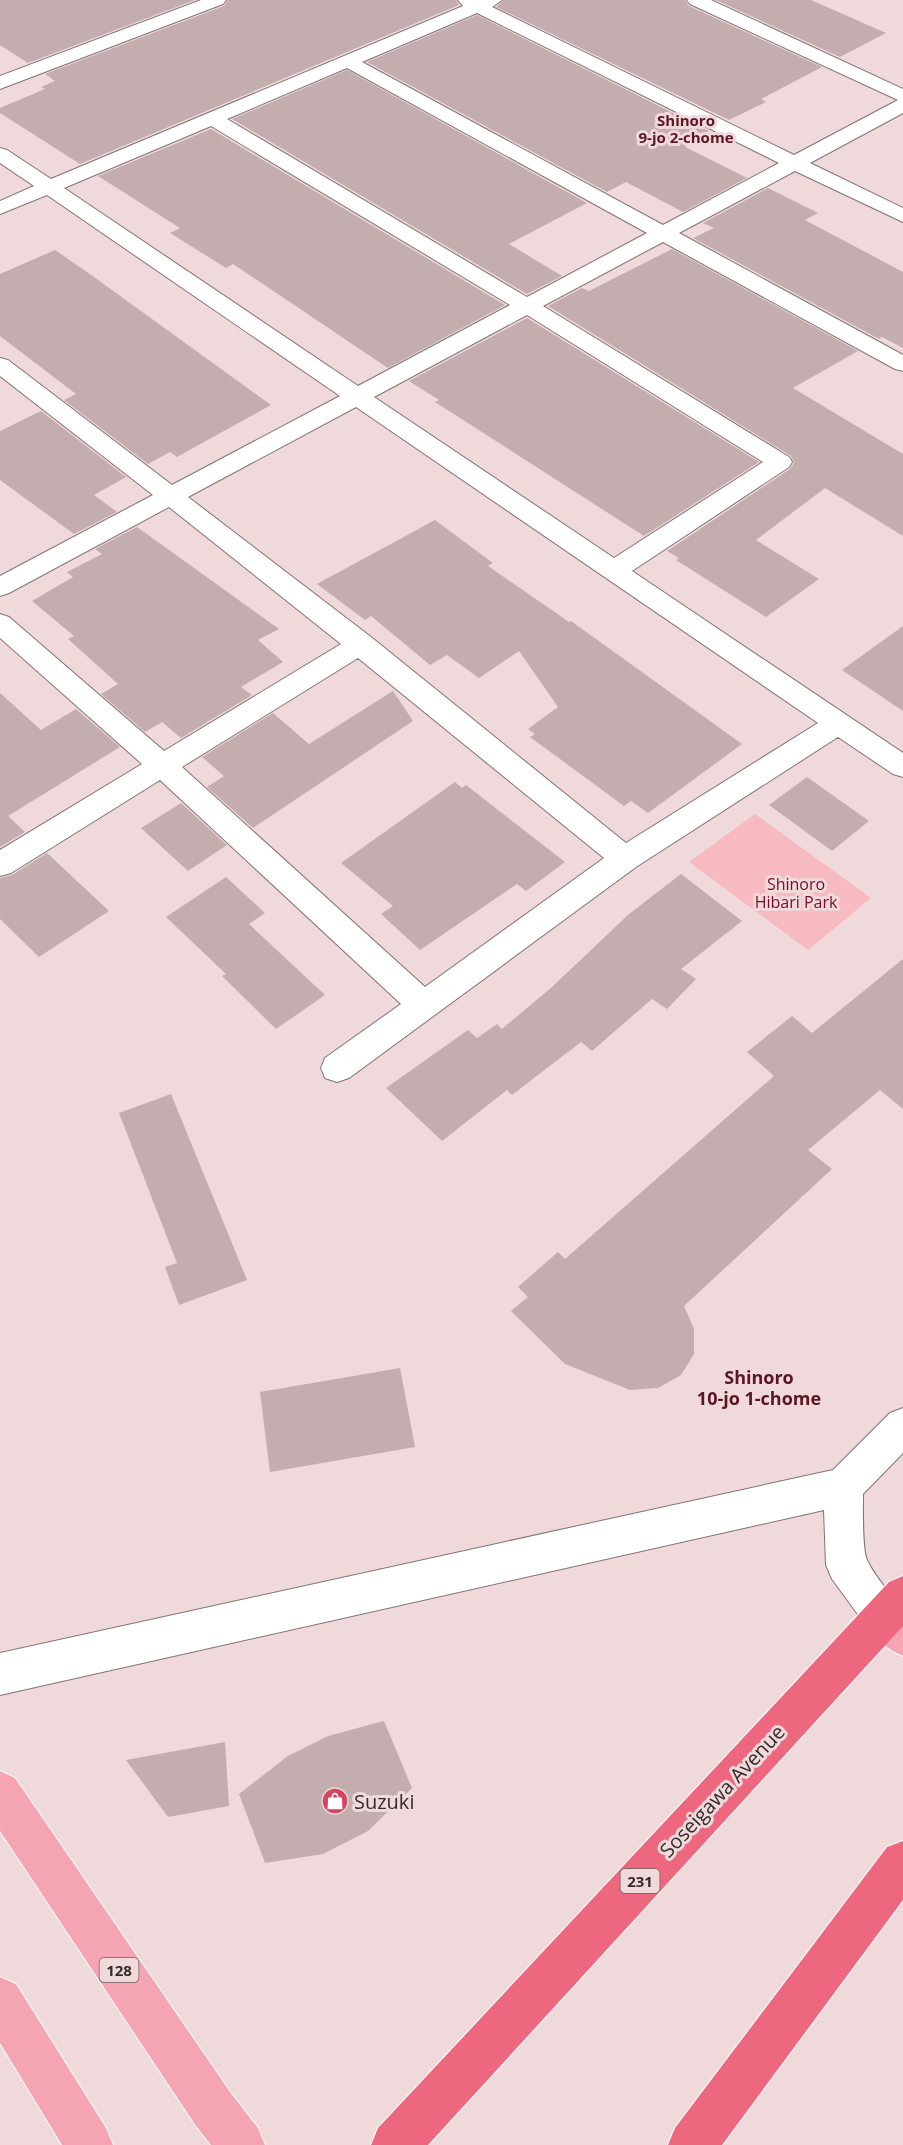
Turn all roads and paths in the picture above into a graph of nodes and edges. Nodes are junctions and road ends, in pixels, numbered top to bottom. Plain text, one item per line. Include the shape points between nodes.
1 (217, 0) edge
2 (696, 0) edge
3 (478, 2) edge
4 (347, 61) junction
5 (0, 83) edge
6 (903, 96) edge
7 (903, 105) edge
8 (211, 118) junction
9 (0, 154) edge
10 (796, 163) junction
11 (49, 187) junction
12 (0, 208) edge
13 (903, 216) edge
14 (666, 233) junction
15 (528, 307) junction
16 (903, 364) edge
17 (0, 365) edge
18 (361, 397) junction
19 (173, 496) junction
20 (615, 570) junction
21 (0, 587) edge
22 (0, 623) edge
23 (361, 644) junction
24 (838, 723) junction
25 (163, 766) junction
26 (903, 767) edge
27 (625, 859) junction
28 (0, 865) edge
29 (425, 1006) junction
30 (337, 1068) dead end
31 (903, 1426) edge
32 (843, 1487) junction
33 (897, 1616) edge
34 (0, 1674) edge
35 (0, 1793) edge
36 (903, 1863) edge
37 (0, 2000) edge
38 (89, 2145) edge
39 (241, 2145) edge
40 (395, 2145) edge
41 (692, 2145) edge

1 - 5 street
2 - 6 street
3 - 4 street
3 - 10 street
4 - 8 street
4 - 14 street
7 - 10 street
8 - 11 street
8 - 15 street
9 - 11 street
10 - 13 street
10 - 14 street
11 - 12 street
11 - 18 street
14 - 15 street
14 - 16 street
15 - 18 street
15 - 20 street via 780,462
17 - 19 street
18 - 19 street
18 - 20 street
19 - 21 street
19 - 23 street
20 - 24 street
22 - 25 street
23 - 25 street
23 - 27 street
24 - 26 street
24 - 27 street
25 - 28 street
25 - 29 street
27 - 29 street
29 - 30 street
31 - 32 street
32 - 33 street via 846,1565
32 - 34 street
33 - 40 highway, Soseigawa Avenue / 231
35 - 39 main road, 128
36 - 41 highway
37 - 38 main road

